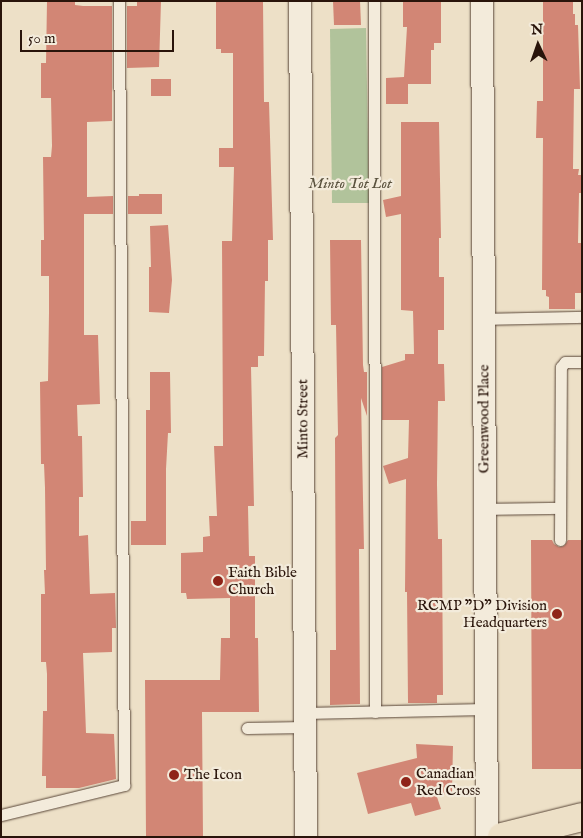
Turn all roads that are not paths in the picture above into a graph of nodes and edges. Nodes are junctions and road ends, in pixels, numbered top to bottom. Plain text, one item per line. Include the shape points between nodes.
1 (119, 1) edge
2 (300, 1) edge
3 (374, 1) edge
4 (482, 1) edge
5 (582, 317) edge
6 (484, 319) junction
7 (582, 362) edge
8 (560, 508) junction
9 (484, 509) junction
10 (560, 540) dead end
11 (485, 709) junction
12 (375, 712) junction
13 (305, 720) junction
14 (247, 728) dead end
15 (1, 815) edge
16 (582, 817) edge
17 (306, 837) edge
18 (487, 837) edge
19 (502, 837) edge

1 - 15 lane via 124,785
2 - 13 street, Minto Street
3 - 12 lane
4 - 6 street, Greenwood Place
5 - 6 lane
6 - 9 street, Greenwood Place
7 - 8 lane via 566,362 561,367
8 - 9 lane
8 - 10 lane
9 - 11 street, Greenwood Place
11 - 12 lane
11 - 18 street, Greenwood Place
12 - 13 lane
13 - 14 lane
13 - 17 street, Minto Street
16 - 19 highway

